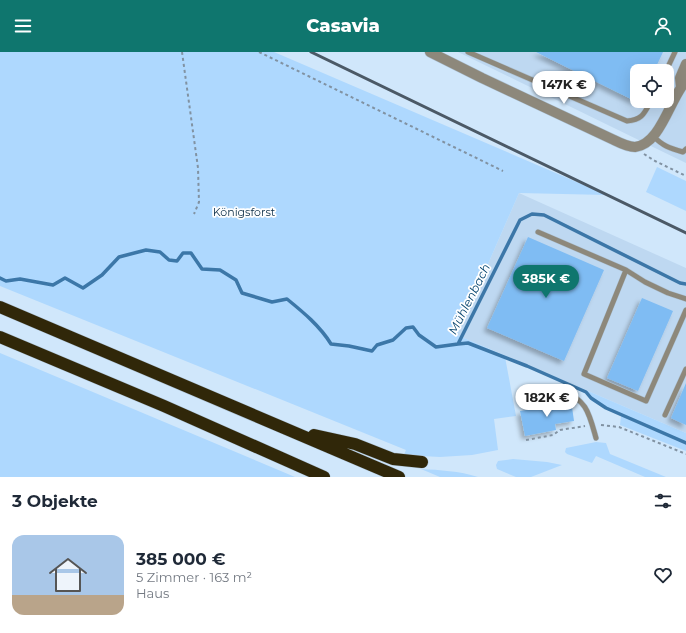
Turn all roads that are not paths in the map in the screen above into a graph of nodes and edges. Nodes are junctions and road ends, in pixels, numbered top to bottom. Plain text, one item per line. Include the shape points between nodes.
1 (430, 52) edge
2 (468, 52) edge
3 (675, 52) edge
4 (669, 64) edge
5 (686, 64) edge
6 (684, 87) edge
7 (647, 108) edge
8 (653, 136) junction
9 (686, 149) edge
10 (538, 232) dead end
11 (626, 270) junction
12 (686, 299) edge
13 (0, 307) edge
14 (686, 310) edge
15 (0, 337) edge
16 (686, 368) edge
17 (546, 397) dead end
18 (665, 416) dead end
19 (285, 429) junction
20 (596, 438) dead end
21 (422, 462) dead end
22 (324, 477) edge
23 (399, 477) edge

1 - 8 street via 626,145 641,145
2 - 7 lane via 626,121 636,121
3 - 4 lane
5 - 6 street via 680,78
6 - 8 street
8 - 9 lane via 668,148 683,152
10 - 11 lane
11 - 12 lane via 645,282
11 - 14 lane via 584,374 646,401
13 - 19 highway
15 - 22 highway
16 - 18 lane
17 - 20 lane via 561,390 581,401 589,413
19 - 21 highway via 355,444 393,458
19 - 23 highway

